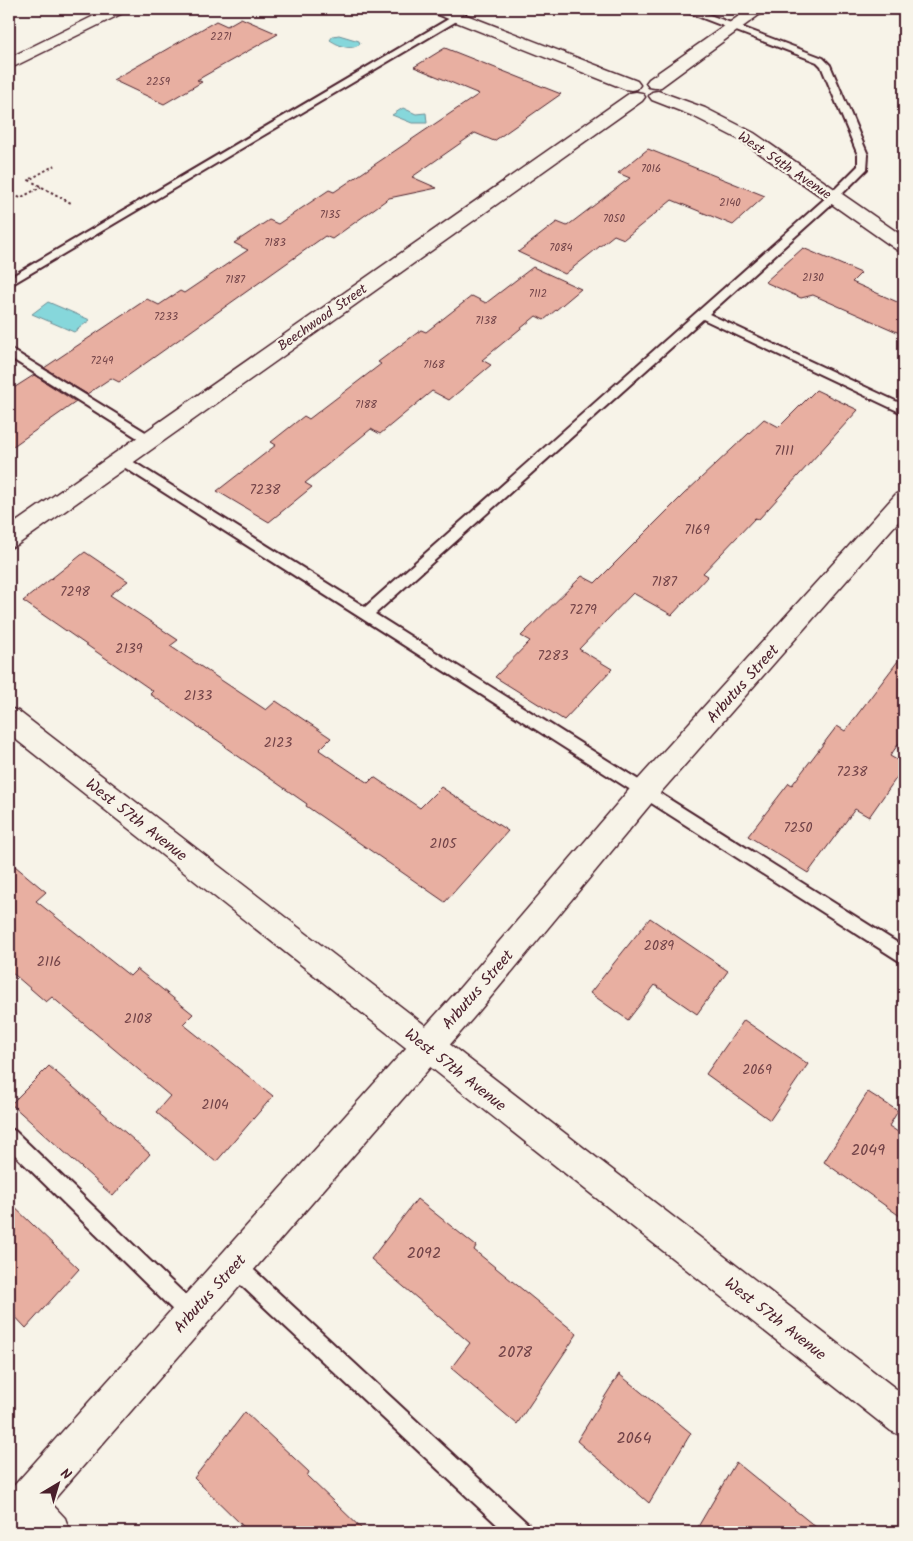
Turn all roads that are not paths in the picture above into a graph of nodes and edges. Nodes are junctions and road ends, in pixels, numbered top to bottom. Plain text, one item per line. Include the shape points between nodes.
1 (119, 9) edge
2 (437, 9) edge
3 (687, 9) edge
4 (759, 9) edge
5 (457, 17) junction
6 (734, 26) junction
7 (9, 64) edge
8 (656, 90) junction
9 (633, 91) junction
10 (833, 197) junction
11 (904, 246) edge
12 (9, 283) edge
13 (701, 314) junction
14 (9, 352) edge
15 (904, 410) edge
16 (148, 439) junction
17 (120, 459) junction
18 (904, 500) edge
19 (9, 539) edge
20 (365, 615) junction
21 (9, 719) edge
22 (644, 792) junction
23 (904, 956) edge
24 (427, 1046) junction
25 (9, 1137) edge
26 (234, 1265) junction
27 (191, 1314) junction
28 (904, 1418) edge
29 (17, 1512) edge
30 (51, 1532) edge
31 (520, 1532) edge

1 - 7 street
2 - 5 street
3 - 6 lane
4 - 6 street
5 - 9 street
5 - 12 lane
6 - 8 street
6 - 10 lane via 815,57 825,65 863,156 863,167
8 - 9 street via 648,99
8 - 10 street, West 54th Avenue via 748,138
9 - 16 street, Beechwood Street
10 - 11 street, West 54th Avenue
10 - 13 lane
13 - 15 lane
13 - 20 lane
14 - 16 lane
16 - 17 street, Beechwood Street
17 - 19 street, Beechwood Street
17 - 20 lane
18 - 22 street, Arbutus Street
20 - 22 lane
21 - 24 street, West 57th Avenue
22 - 23 lane
22 - 24 street, Arbutus Street
24 - 26 street, Arbutus Street
24 - 28 street, West 57th Avenue
25 - 27 lane
26 - 27 street, Arbutus Street
26 - 31 lane
27 - 29 street, Arbutus Street
29 - 30 street

